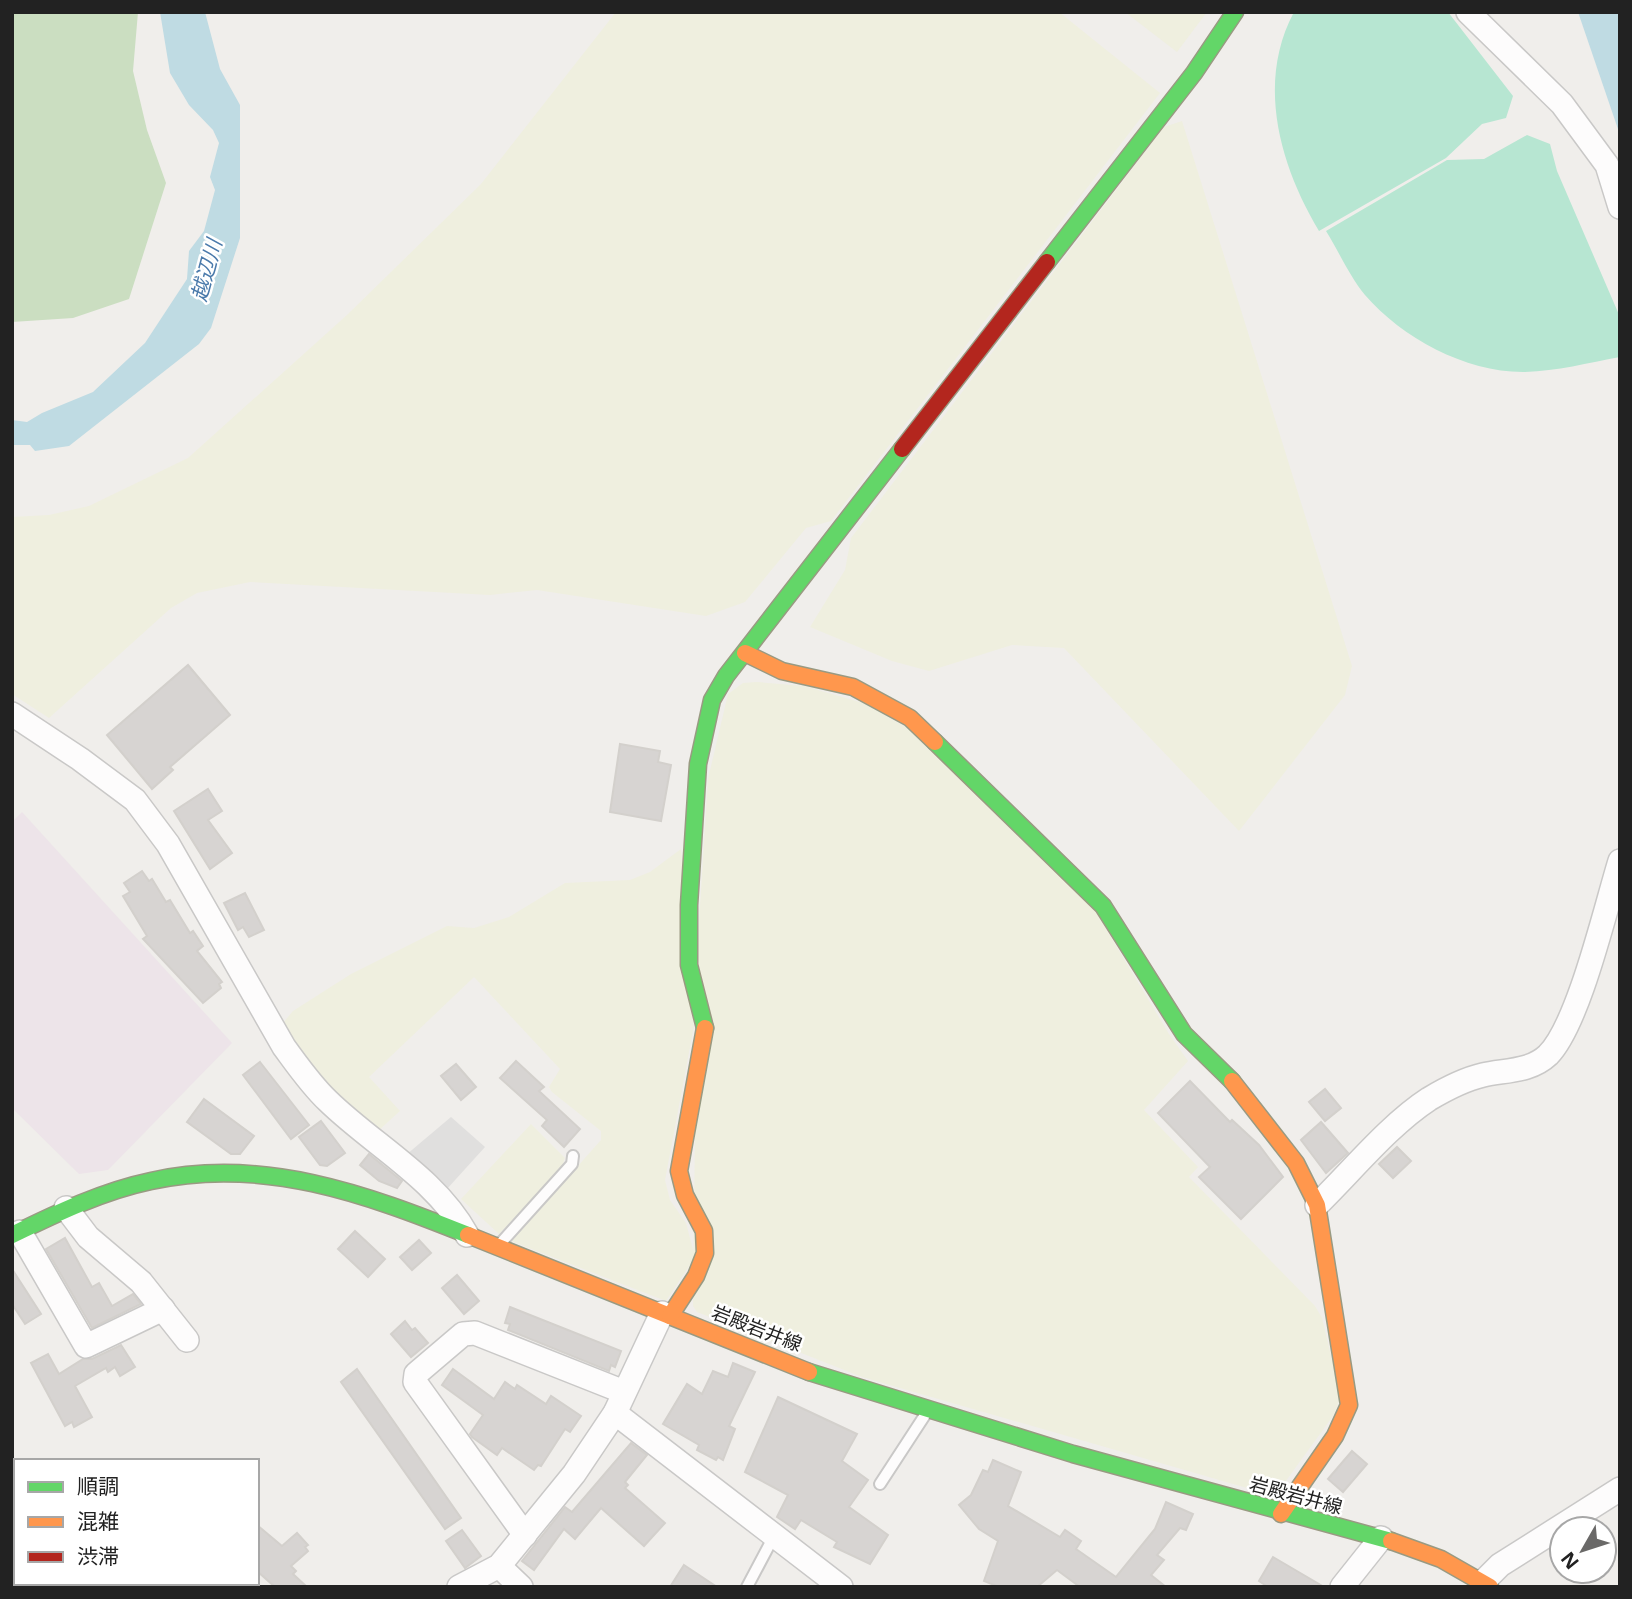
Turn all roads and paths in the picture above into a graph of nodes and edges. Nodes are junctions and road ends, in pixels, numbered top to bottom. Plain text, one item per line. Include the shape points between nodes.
1 (1235, 12) edge
2 (1468, 12) edge
3 (1620, 207) edge
4 (745, 653) junction
5 (12, 714) edge
6 (1620, 861) edge
7 (573, 1156) dead end
8 (1317, 1205) junction
9 (66, 1208) junction
10 (16, 1234) edge
11 (467, 1235) junction
12 (497, 1247) junction
13 (163, 1309) junction
14 (666, 1314) junction
15 (187, 1340) dead end
16 (624, 1392) junction
17 (929, 1410) junction
18 (615, 1413) junction
19 (880, 1484) dead end
20 (1620, 1489) edge
21 (1281, 1514) junction
22 (525, 1535) junction
23 (774, 1536) junction
24 (1381, 1538) junction
25 (499, 1566) junction
26 (1487, 1584) edge
27 (470, 1585) edge
28 (521, 1587) edge
29 (747, 1587) edge
30 (841, 1587) edge
31 (1342, 1587) edge

1 - 4 street via 1194,73
2 - 3 street via 1562,104 1607,165
4 - 8 street via 782,671 853,687 910,718 1013,815 1102,906 1184,1034 1242,1091 1296,1163
4 - 14 street via 712,700 698,764 689,965 706,1024 679,1171 680,1189 707,1244 703,1263
5 - 11 street via 135,800 168,844 306,1078 445,1202
6 - 8 street via 1584,982 1559,1040 1547,1056 1526,1068 1480,1076 1430,1099
7 - 12 lane via 572,1164
8 - 21 street via 1349,1405 1335,1436
9 - 10 street, 岩殿岩井線
9 - 11 street, 岩殿岩井線 via 104,1192 178,1175 254,1173 347,1192
9 - 13 street via 88,1237 141,1282
10 - 13 street via 86,1346
11 - 12 street, 岩殿岩井線
12 - 14 street, 岩殿岩井線
13 - 15 street
14 - 16 street
14 - 17 street, 岩殿岩井線 via 785,1362
16 - 18 street
16 - 22 street via 475,1333 463,1334 416,1374 415,1382
17 - 19 lane
17 - 21 street, 岩殿岩井線
18 - 22 street
18 - 23 street
20 - 26 street via 1500,1565
21 - 24 street, 岩殿岩井線
22 - 25 street
23 - 29 lane
23 - 30 street
24 - 26 street, 岩殿岩井線 via 1445,1560
24 - 31 street
25 - 27 street
25 - 28 street

